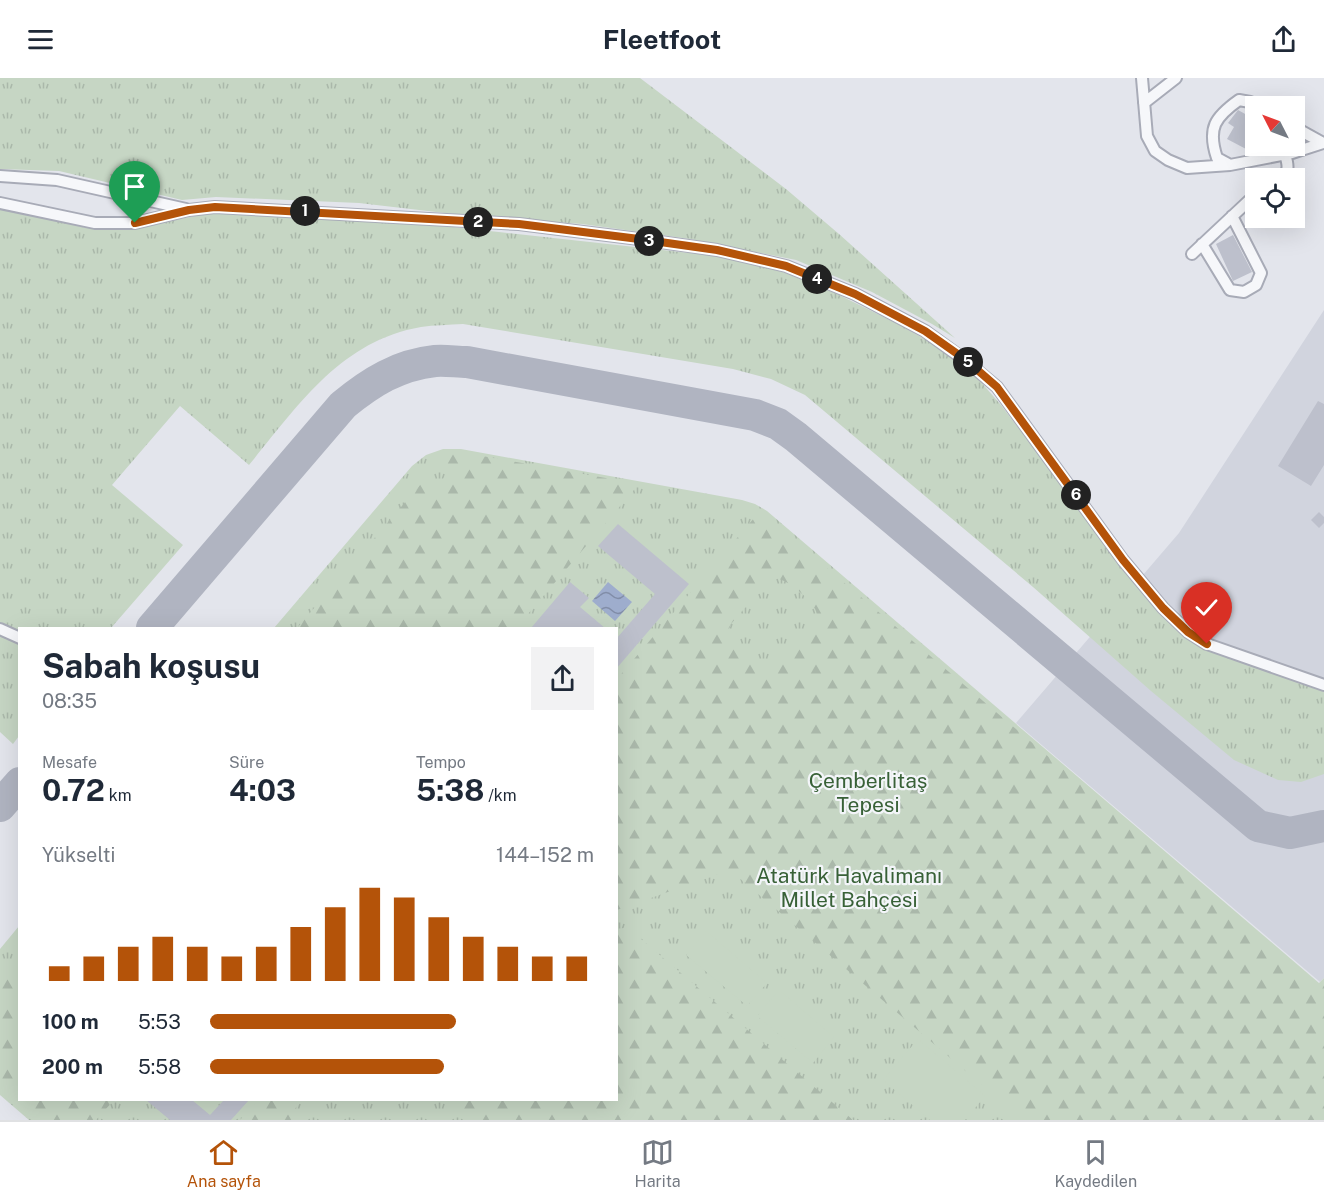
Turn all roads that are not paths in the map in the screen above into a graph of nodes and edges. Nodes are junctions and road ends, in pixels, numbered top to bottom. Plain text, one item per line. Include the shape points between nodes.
1 (1142, 78) edge
2 (1176, 78) edge
3 (1245, 101) edge
4 (1144, 103) junction
5 (1305, 133) edge
6 (1305, 148) edge
7 (1276, 156) edge
8 (1230, 165) junction
9 (0, 176) edge
10 (0, 204) edge
11 (1245, 204) edge
12 (189, 210) junction
13 (1232, 216) junction
14 (1202, 244) junction
15 (1192, 254) dead end
16 (0, 629) edge
17 (18, 637) edge
18 (1324, 685) edge

1 - 4 street
2 - 4 street
3 - 8 street via 1239,100 1225,111 1215,125 1211,141 1217,158
4 - 8 street via 1147,136 1155,151 1187,168
5 - 6 street via 1323,143
7 - 8 street
9 - 12 street via 57,180
10 - 12 street via 94,223 135,223
11 - 13 street
12 - 18 street via 253,208 507,224 639,239 717,250 786,266 855,294 925,331 997,387 1123,560 1188,632 1207,644
13 - 14 street
13 - 14 street via 1261,273 1256,285 1244,292 1230,290
14 - 15 street
16 - 17 street

